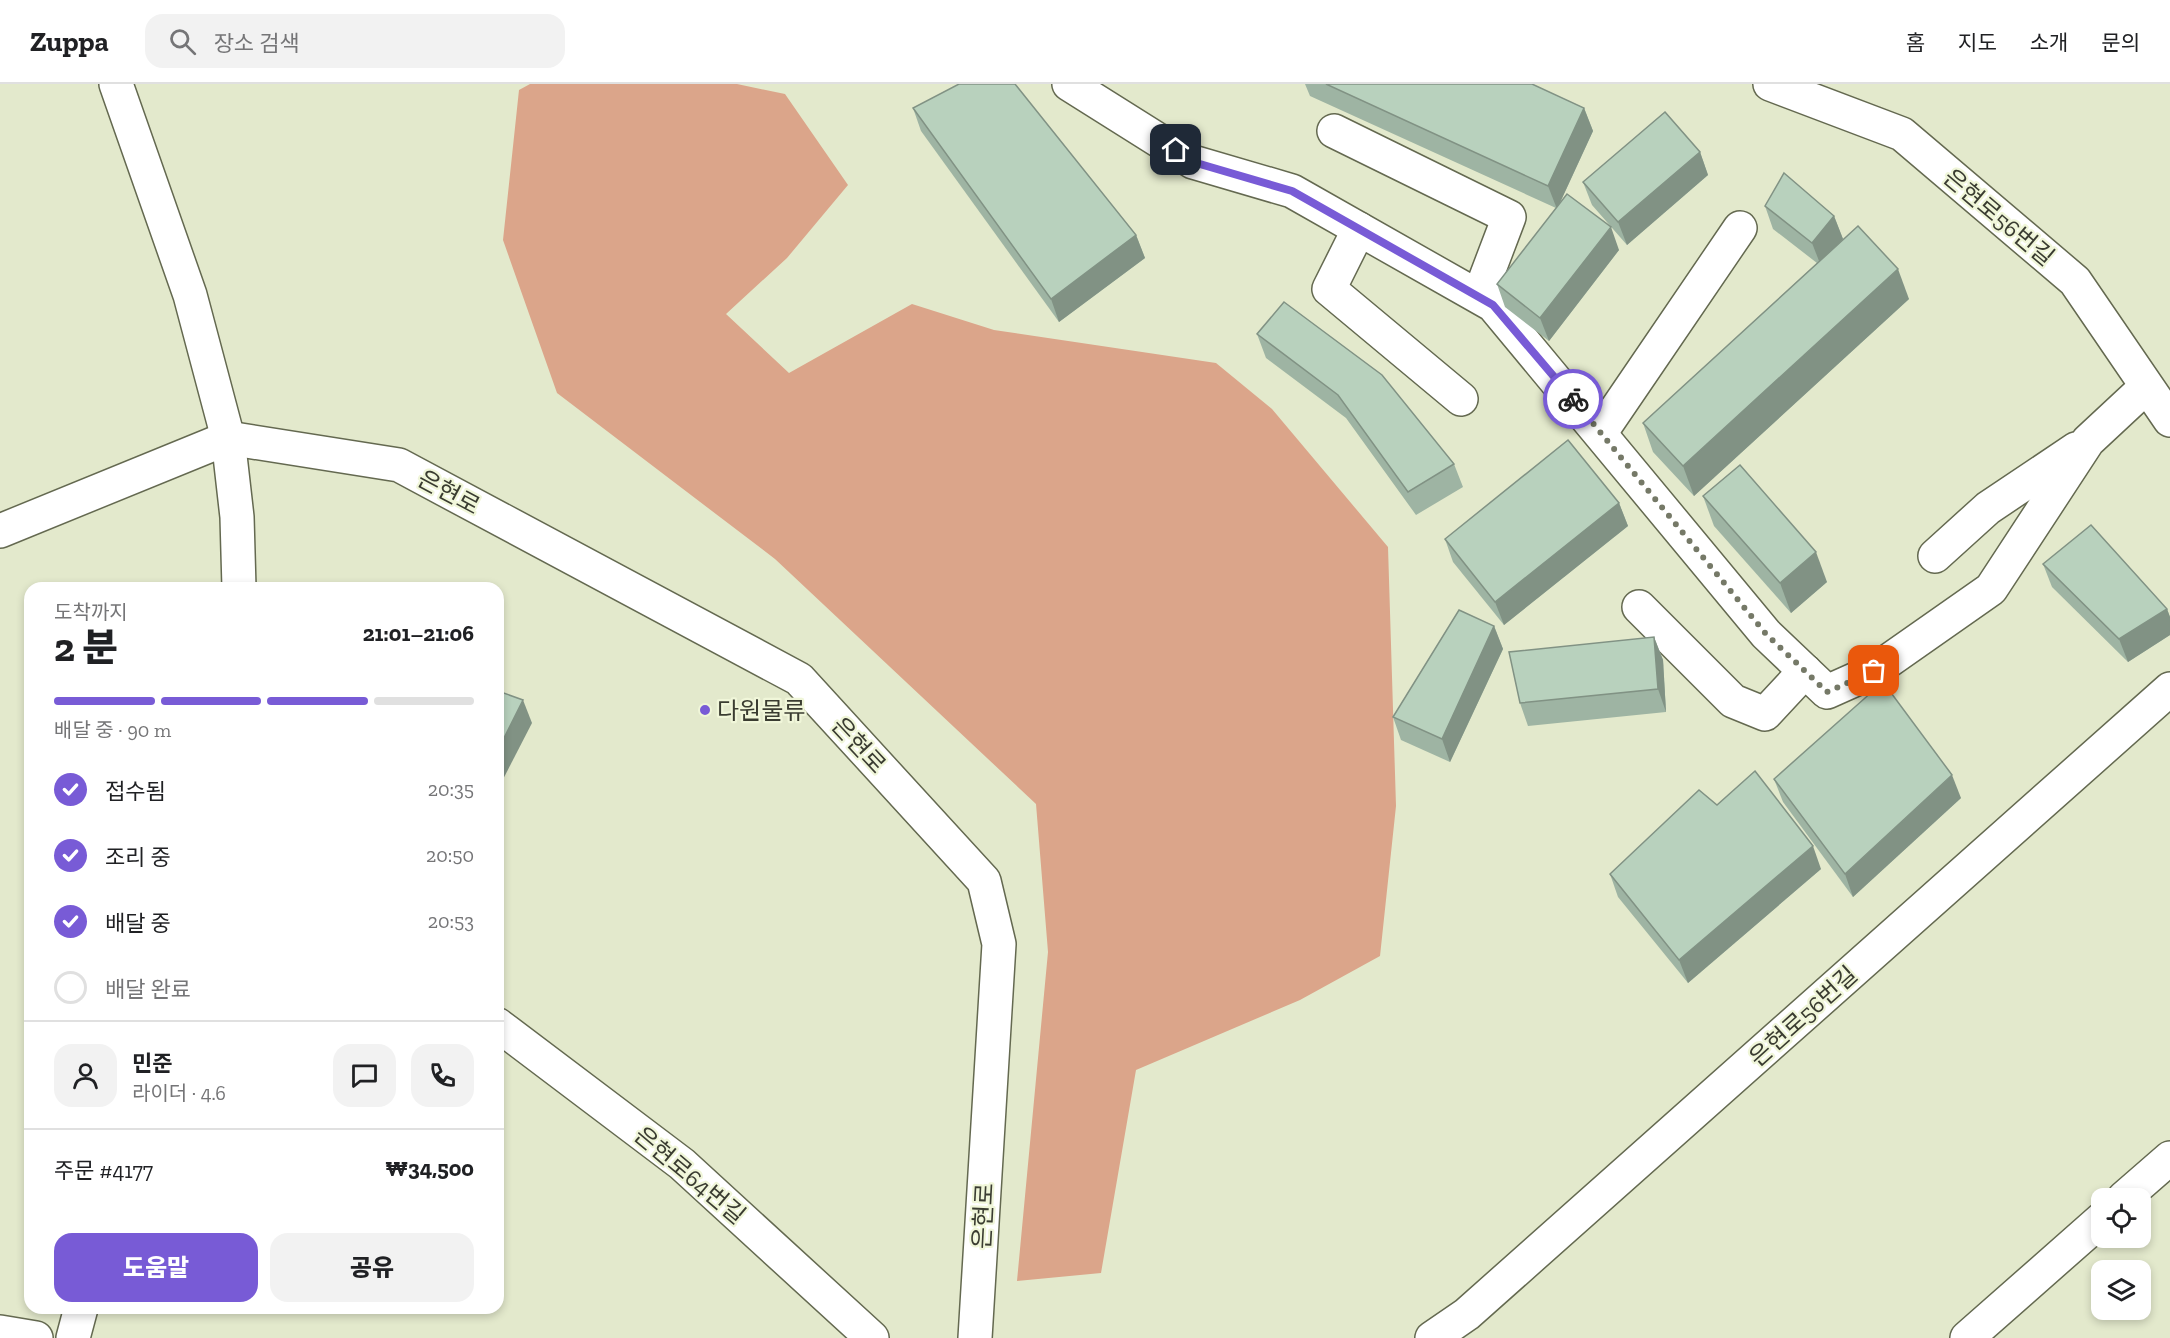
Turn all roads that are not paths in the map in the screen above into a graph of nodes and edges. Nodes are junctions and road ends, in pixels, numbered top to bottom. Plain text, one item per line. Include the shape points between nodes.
1 (116, 84) edge
2 (1069, 84) edge
3 (1770, 84) edge
4 (1334, 131) dead end
5 (1740, 228) dead end
6 (1359, 229) junction
7 (1479, 296) junction
8 (2146, 387) junction
9 (1461, 399) dead end
10 (2170, 420) edge
11 (1601, 432) junction
12 (228, 438) junction
13 (2088, 441) junction
14 (0, 531) edge
15 (1935, 556) dead end
16 (239, 582) edge
17 (1639, 607) dead end
18 (1805, 671) junction
19 (2170, 689) edge
20 (504, 1030) edge
21 (2170, 1158) edge
22 (2136, 1188) edge
23 (2091, 1229) edge
24 (79, 1314) edge
25 (0, 1332) edge
26 (36, 1338) edge
27 (73, 1338) edge
28 (872, 1338) edge
29 (975, 1338) edge
30 (1432, 1338) edge
31 (1967, 1338) edge

1 - 12 street via 190,295
2 - 6 street via 1193,162 1292,191
3 - 8 street, 은현로56번길 via 1902,135 2075,281
4 - 7 street via 1509,218
5 - 11 street
6 - 7 street
6 - 9 street via 1329,289
7 - 11 street via 1493,305
8 - 10 street, 은현로56번길
8 - 13 street
11 - 18 street via 1766,634
12 - 14 street
12 - 16 street via 237,517
12 - 29 street, 은현로 via 399,465 799,680 984,881 999,944
13 - 15 street via 1988,508
13 - 18 street via 1991,590 1874,671 1827,692
17 - 18 street via 1733,701 1765,714
19 - 30 street, 은현로56번길 via 1467,1314
20 - 28 street, 은현로64번길 via 682,1164
21 - 22 street
23 - 31 street
24 - 27 street
25 - 26 street

